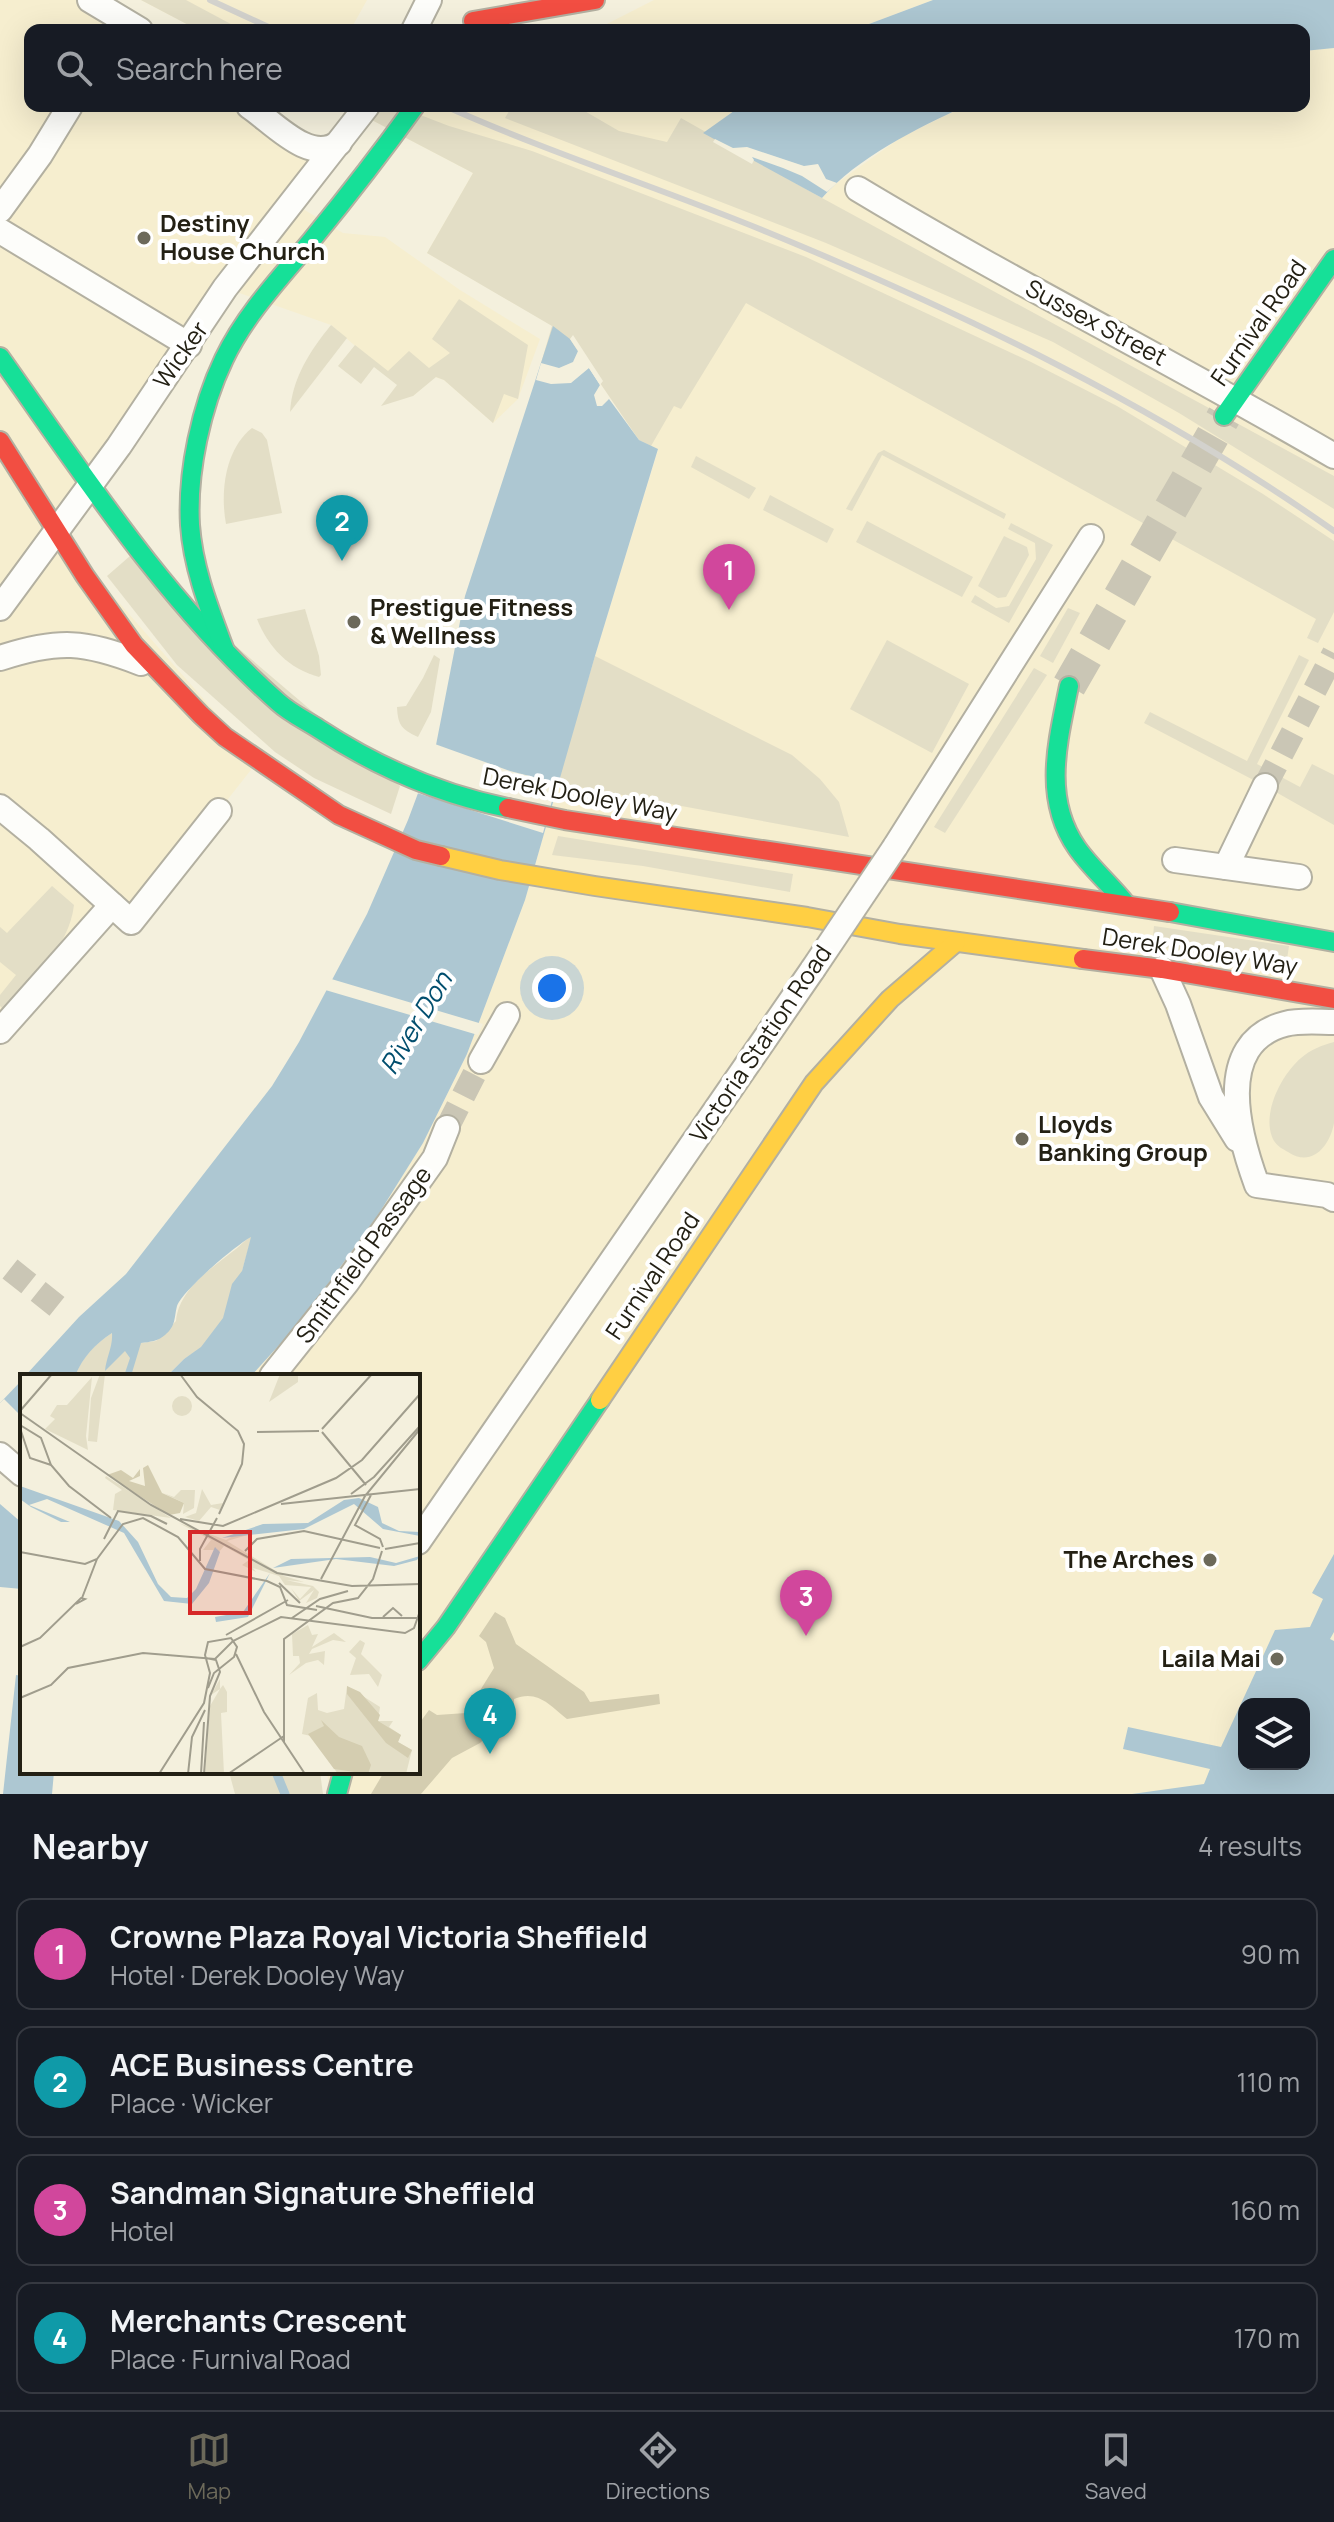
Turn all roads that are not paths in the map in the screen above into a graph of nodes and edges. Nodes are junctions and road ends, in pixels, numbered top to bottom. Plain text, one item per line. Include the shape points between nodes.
1 (90, 0) edge
2 (483, 0) edge
3 (595, 0) edge
4 (427, 3) edge
5 (123, 24) edge
6 (417, 24) edge
7 (471, 24) edge
8 (473, 24) edge
9 (66, 112) edge
10 (257, 112) edge
11 (362, 112) edge
12 (411, 112) edge
13 (339, 143) junction
14 (858, 189) dead end
15 (0, 210) edge
16 (0, 231) edge
17 (1334, 259) edge
18 (282, 274) junction
19 (189, 345) junction
20 (0, 357) edge
21 (1230, 407) junction
22 (0, 441) edge
23 (1334, 456) edge
24 (90, 484) junction
25 (57, 532) junction
26 (1091, 537) dead end
27 (0, 608) edge
28 (225, 650) junction
29 (0, 658) edge
30 (154, 668) junction
31 (1069, 686) tunnel mouth
32 (1265, 786) tunnel mouth
33 (0, 807) edge
34 (219, 811) dead end
35 (1175, 860) dead end
36 (1226, 867) junction
37 (1299, 877) dead end
38 (1126, 904) junction
39 (112, 905) junction
40 (956, 942) junction
41 (1334, 942) edge
42 (1162, 969) junction
43 (1334, 999) edge
44 (507, 1015) dead end
45 (1334, 1022) edge
46 (0, 1031) edge
47 (481, 1061) tunnel mouth
48 (447, 1128) tunnel mouth
49 (1246, 1155) junction
50 (1334, 1199) edge
51 (274, 1374) edge
52 (0, 1455) edge
53 (20, 1472) edge
54 (420, 1539) edge
55 (420, 1659) edge
56 (342, 1774) edge
57 (337, 1794) edge

1 - 5 street
2 - 7 main road
3 - 8 main road via 498,14
4 - 6 street
9 - 15 street
10 - 13 street via 316,150
11 - 13 street, Wicker
12 - 18 main road, Wicker
13 - 19 street, Wicker via 225,288
14 - 21 street, Sussex Street
16 - 19 street
17 - 21 main road, Furnival Road
18 - 19 street
18 - 28 main road, Wicker via 224,359 205,412 190,486 199,581
19 - 24 street, Wicker
20 - 24 main road, Derek Dooley Way
21 - 23 street, Sussex Street
22 - 25 main road, Derek Dooley Way
24 - 25 street, Wicker
24 - 28 main road, Derek Dooley Way via 188,613
25 - 27 street, Wicker
25 - 30 main road, Derek Dooley Way
26 - 54 street, Victoria Station Road, bridge via 895,847
28 - 38 main road, Derek Dooley Way via 280,704 359,755 482,803
29 - 30 street via 40,647 83,644
30 - 40 main road, Derek Dooley Way via 225,737 317,801 428,853 545,878
31 - 38 main road via 1055,765 1055,799 1071,840
32 - 36 street
33 - 39 street
34 - 39 street via 131,922
35 - 36 street
36 - 37 street
38 - 41 main road, Derek Dooley Way
39 - 46 street
40 - 42 main road, Derek Dooley Way
40 - 55 main road, Furnival Road via 890,999 814,1083
42 - 43 main road, Derek Dooley Way
42 - 49 street via 1211,1097
44 - 47 street
45 - 49 street via 1278,1026 1249,1050 1236,1092
48 - 51 street, Smithfield Passage via 435,1158
49 - 50 street via 1257,1185
52 - 53 street
56 - 57 main road

